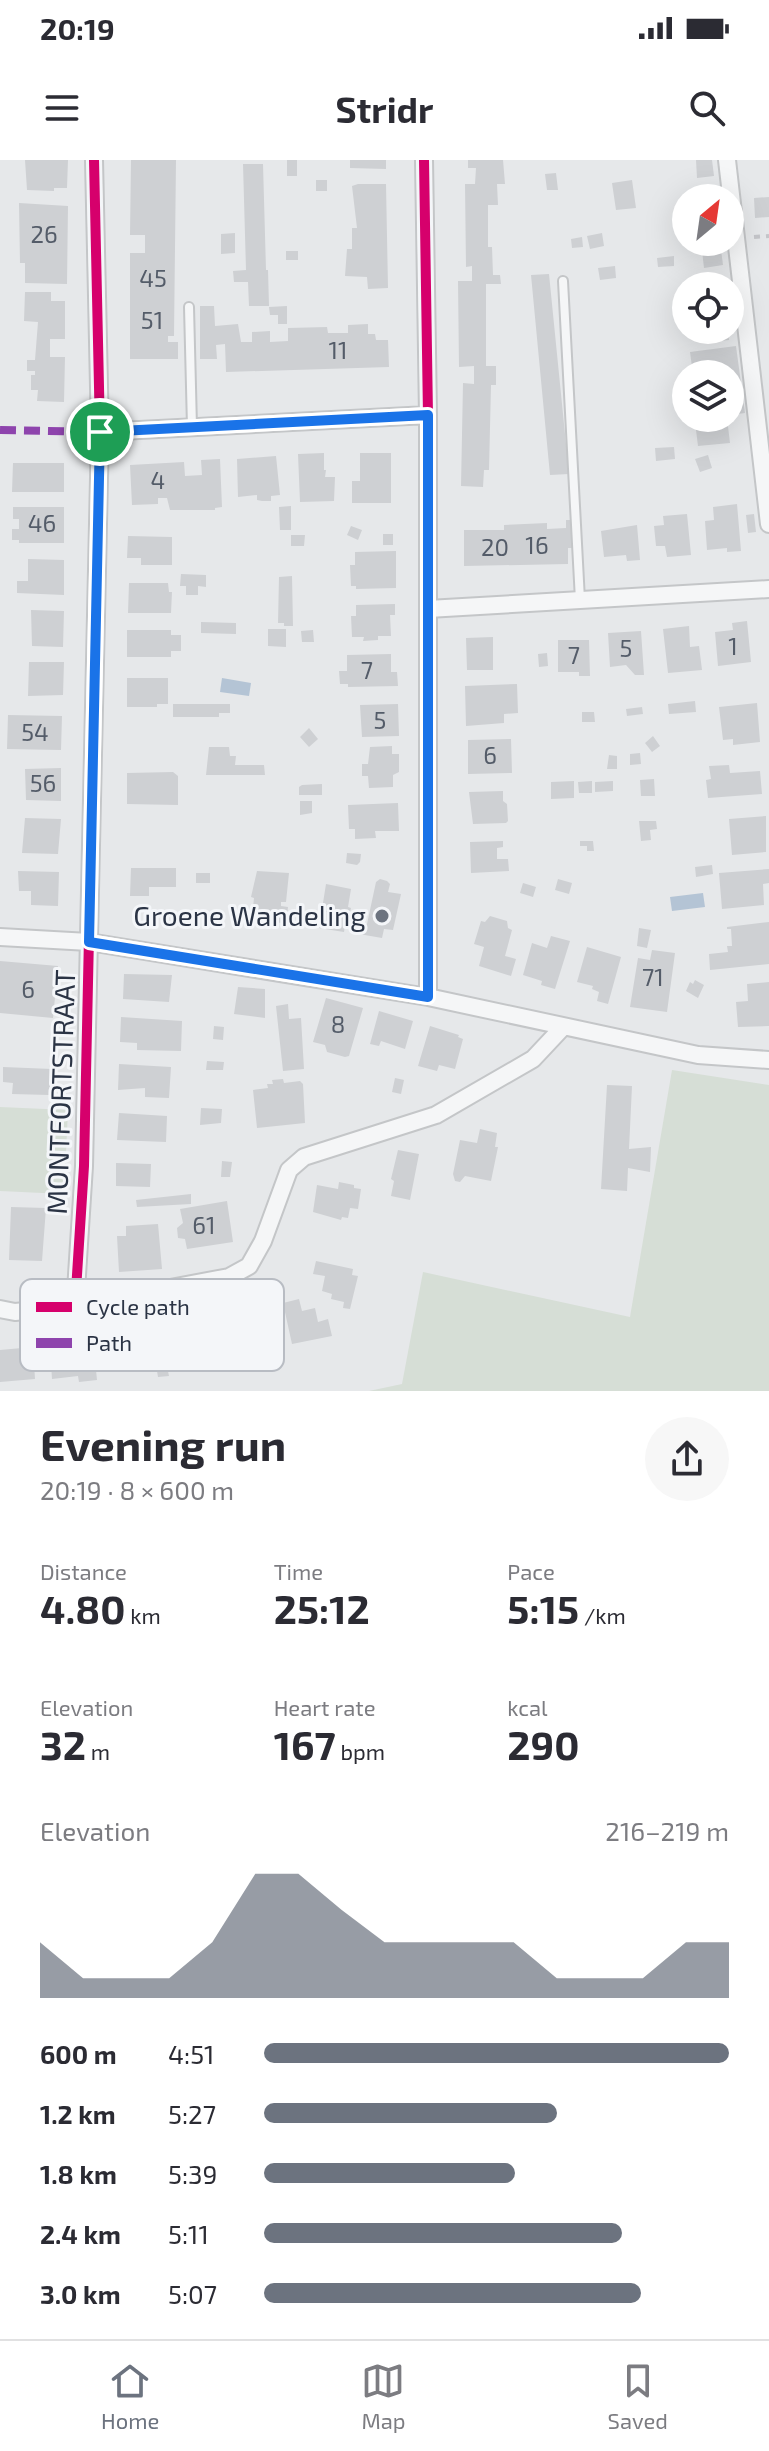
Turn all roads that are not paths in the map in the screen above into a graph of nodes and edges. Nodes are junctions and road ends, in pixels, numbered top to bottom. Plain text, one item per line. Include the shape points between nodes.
1 (94, 160) edge
2 (424, 160) edge
3 (727, 160) edge
4 (563, 281) dead end
5 (189, 307) dead end
6 (428, 415) junction
7 (192, 427) junction
8 (100, 432) junction
9 (769, 524) edge
10 (769, 589) edge
11 (581, 601) junction
12 (428, 609) junction
13 (0, 937) edge
14 (89, 942) junction
15 (428, 997) junction
16 (563, 1027) junction
17 (769, 1060) edge
18 (77, 1279) edge
19 (218, 1279) edge
20 (0, 1309) edge
21 (20, 1312) edge

1 - 8 street, MONTFORTSTRAAT
2 - 6 street
3 - 9 street
4 - 11 lane
5 - 7 lane
6 - 7 street
6 - 12 street
7 - 8 street
8 - 14 street, MONTFORTSTRAAT
10 - 11 street
11 - 12 street
12 - 15 street
13 - 14 street
14 - 15 street
14 - 18 street, MONTFORTSTRAAT
15 - 16 street
16 - 17 street via 698,1055
16 - 19 street via 533,1059 436,1115 304,1157 289,1170 249,1266
20 - 21 street

